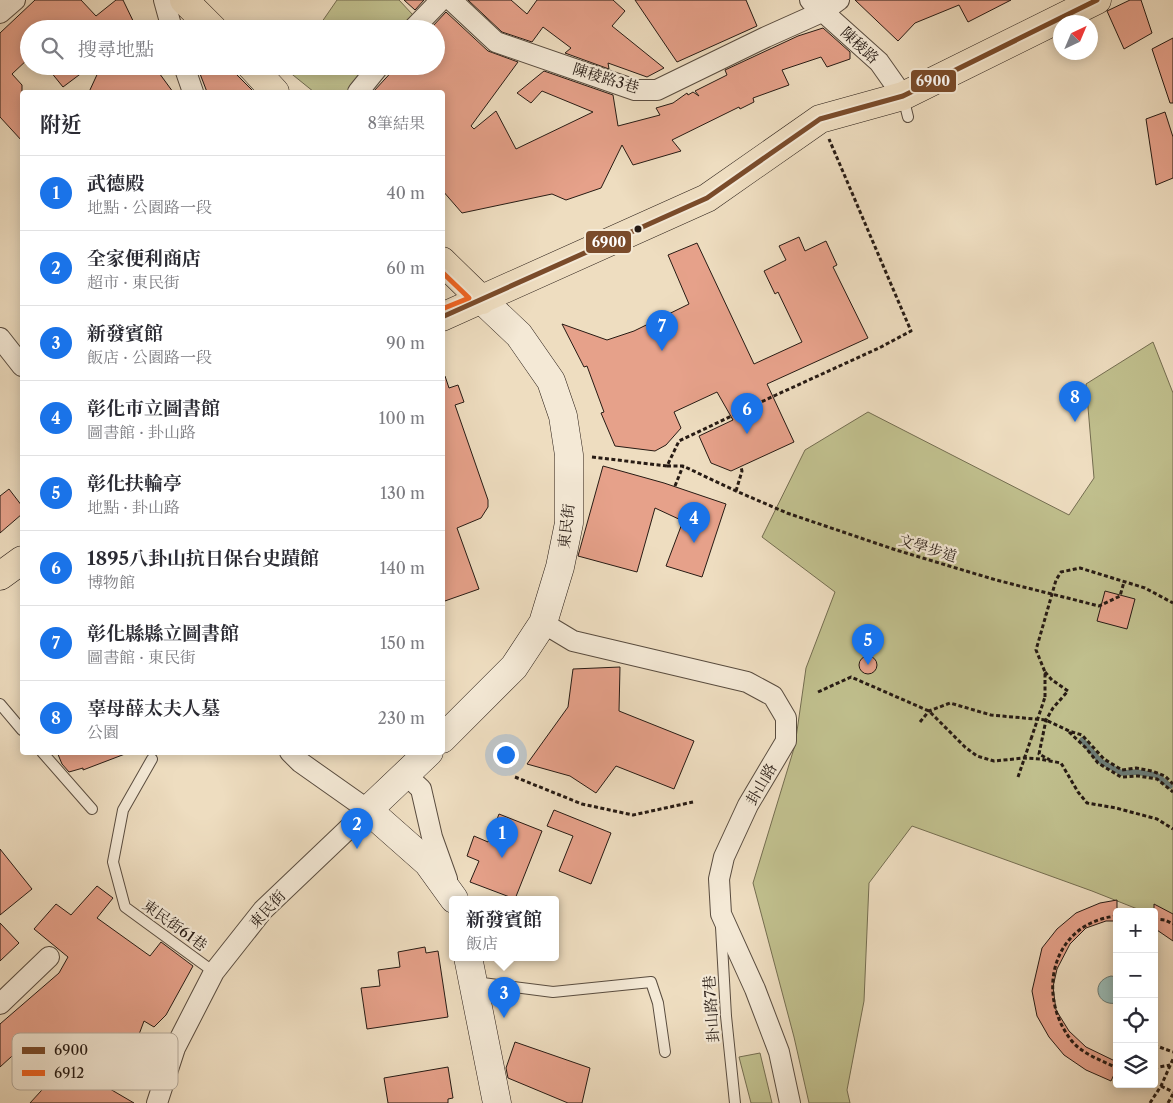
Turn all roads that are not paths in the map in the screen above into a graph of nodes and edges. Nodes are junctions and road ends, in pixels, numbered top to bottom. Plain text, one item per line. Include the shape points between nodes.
1 (15, 0) edge
2 (164, 0) edge
3 (184, 0) edge
4 (441, 0) edge
5 (451, 0) edge
6 (1097, 0) edge
7 (824, 4) edge
8 (0, 13) edge
9 (170, 20) edge
10 (204, 20) edge
11 (422, 20) edge
12 (187, 75) edge
13 (260, 75) edge
14 (372, 75) edge
15 (192, 90) edge
16 (274, 90) edge
17 (360, 90) edge
18 (905, 106) junction
19 (445, 264) edge
20 (482, 300) junction
21 (445, 316) edge
22 (0, 338) edge
23 (20, 363) edge
24 (20, 561) edge
25 (0, 576) edge
26 (543, 622) junction
27 (0, 704) edge
28 (20, 728) edge
29 (445, 736) edge
30 (45, 755) edge
31 (293, 755) edge
32 (426, 755) edge
33 (152, 759) dead end
34 (406, 775) junction
35 (92, 809) dead end
36 (368, 810) junction
37 (452, 896) edge
38 (453, 896) edge
39 (721, 914) junction
40 (49, 957) dead end
41 (471, 969) edge
42 (214, 972) junction
43 (0, 1004) edge
44 (178, 1042) edge
45 (665, 1052) dead end
46 (162, 1090) edge
47 (158, 1103) edge
48 (497, 1103) edge
49 (735, 1103) edge
50 (790, 1103) edge

1 - 8 street
2 - 9 street
3 - 10 main road
4 - 11 street
5 - 7 street, 陳稜路3巷 via 496,42 636,90 657,90
6 - 18 main road
7 - 18 street, 陳稜路 via 879,62
12 - 15 street
13 - 16 main road
14 - 17 street
18 - 20 main road via 820,119 707,198
19 - 20 main road
20 - 21 main road
20 - 26 main road, 東民街 via 519,335 550,380 563,416 570,454 569,523
22 - 23 street
24 - 25 main road
26 - 29 main road, 東民街 via 514,668
26 - 39 street, 卦山路 via 573,641 747,682 773,696 786,718 786,741 748,805 724,857 719,879
27 - 28 lane
30 - 35 lane
31 - 36 street
32 - 34 main road, 東民街
33 - 42 lane, 東民街61巷 via 123,810 113,862 125,907
34 - 36 main road, 東民街
34 - 38 street via 421,789 432,837
36 - 37 main road via 428,862
36 - 42 street, 東民街 via 264,910
39 - 49 lane, 卦山路7巷 via 726,1016
39 - 50 street, 卦山路 via 779,1052
40 - 43 street
41 - 45 lane via 553,992 651,982 658,1003
41 - 48 main road
42 - 44 street, 東民街
46 - 47 street, 東民街

